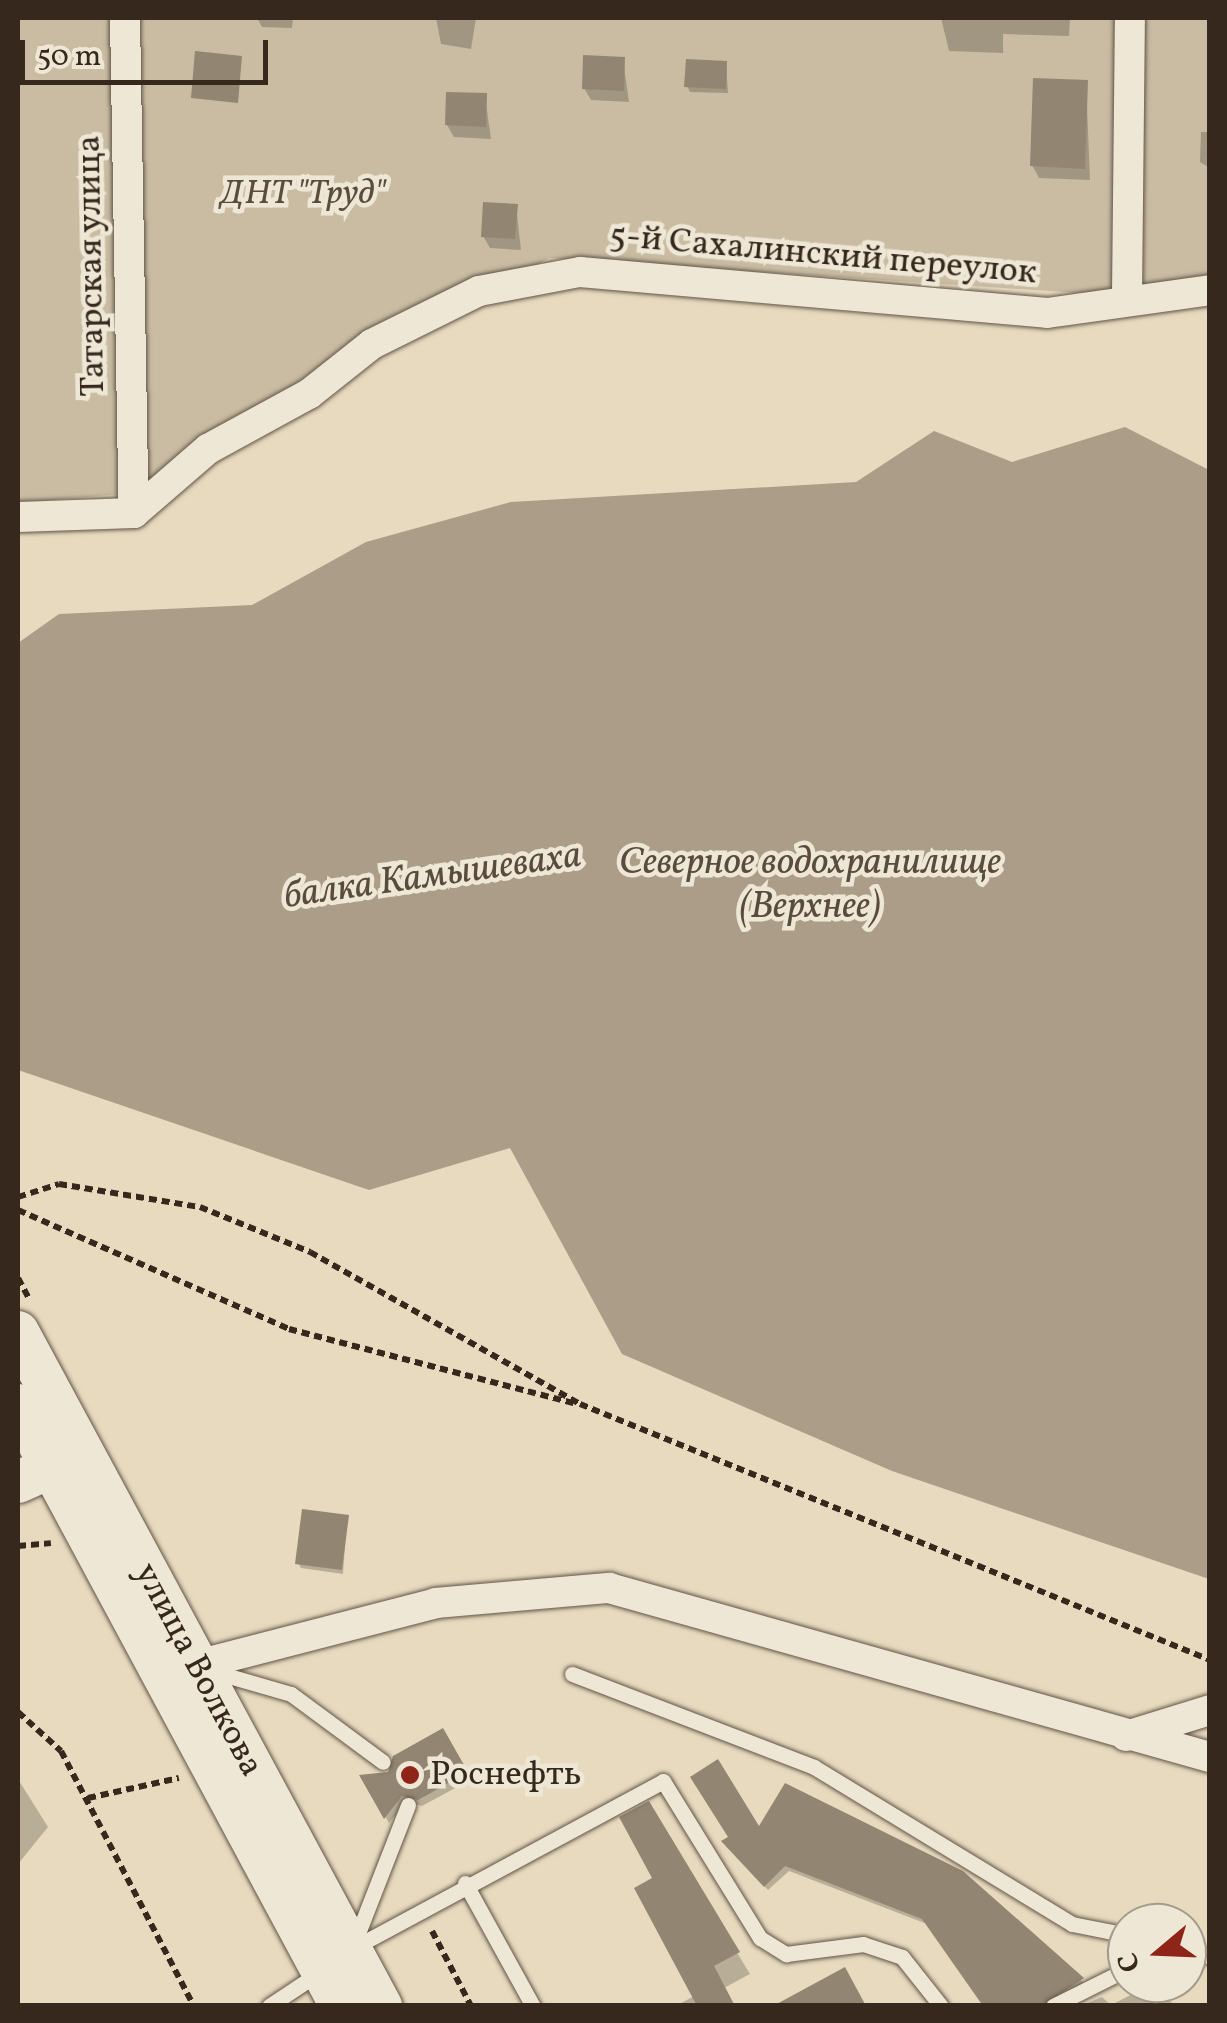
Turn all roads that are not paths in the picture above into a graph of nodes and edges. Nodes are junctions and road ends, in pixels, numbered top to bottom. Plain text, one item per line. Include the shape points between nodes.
1 (126, 18) edge
2 (1130, 18) edge
3 (1210, 290) edge
4 (1127, 296) junction
5 (134, 512) junction
6 (18, 517) edge
7 (18, 1332) edge
8 (18, 1405) edge
9 (34, 1475) edge
10 (193, 1666) junction
11 (572, 1674) dead end
12 (1210, 1710) edge
13 (1123, 1736) junction
14 (1210, 1757) edge
15 (383, 1762) dead end
16 (408, 1806) dead end
17 (465, 1883) junction
18 (1107, 1931) edge
19 (339, 1975) edge
20 (1107, 1979) edge
21 (269, 2006) edge
22 (380, 2006) edge
23 (533, 2006) edge
24 (941, 2006) edge
25 (1053, 2006) edge

1 - 5 street, Татарская улица
2 - 4 street
3 - 4 street, 5-й Сахалинский переулок
4 - 5 street, 5-й Сахалинский переулок via 1047,313 985,311 643,272 580,272 479,291 372,344 309,394 249,423
5 - 6 street
7 - 10 main road, улица Волкова
8 - 9 main road, улица Волкова
9 - 19 main road, улица Волкова
10 - 13 street via 436,1603 609,1588
10 - 15 lane via 291,1694
10 - 19 main road, улица Волкова
11 - 18 lane via 814,1767 1072,1924
12 - 13 street
13 - 14 street
16 - 19 lane
17 - 19 lane
17 - 23 lane
17 - 24 lane via 663,1781 760,1938 786,1954 863,1944 902,1958
19 - 21 lane
19 - 22 main road, улица Волкова
20 - 25 lane

